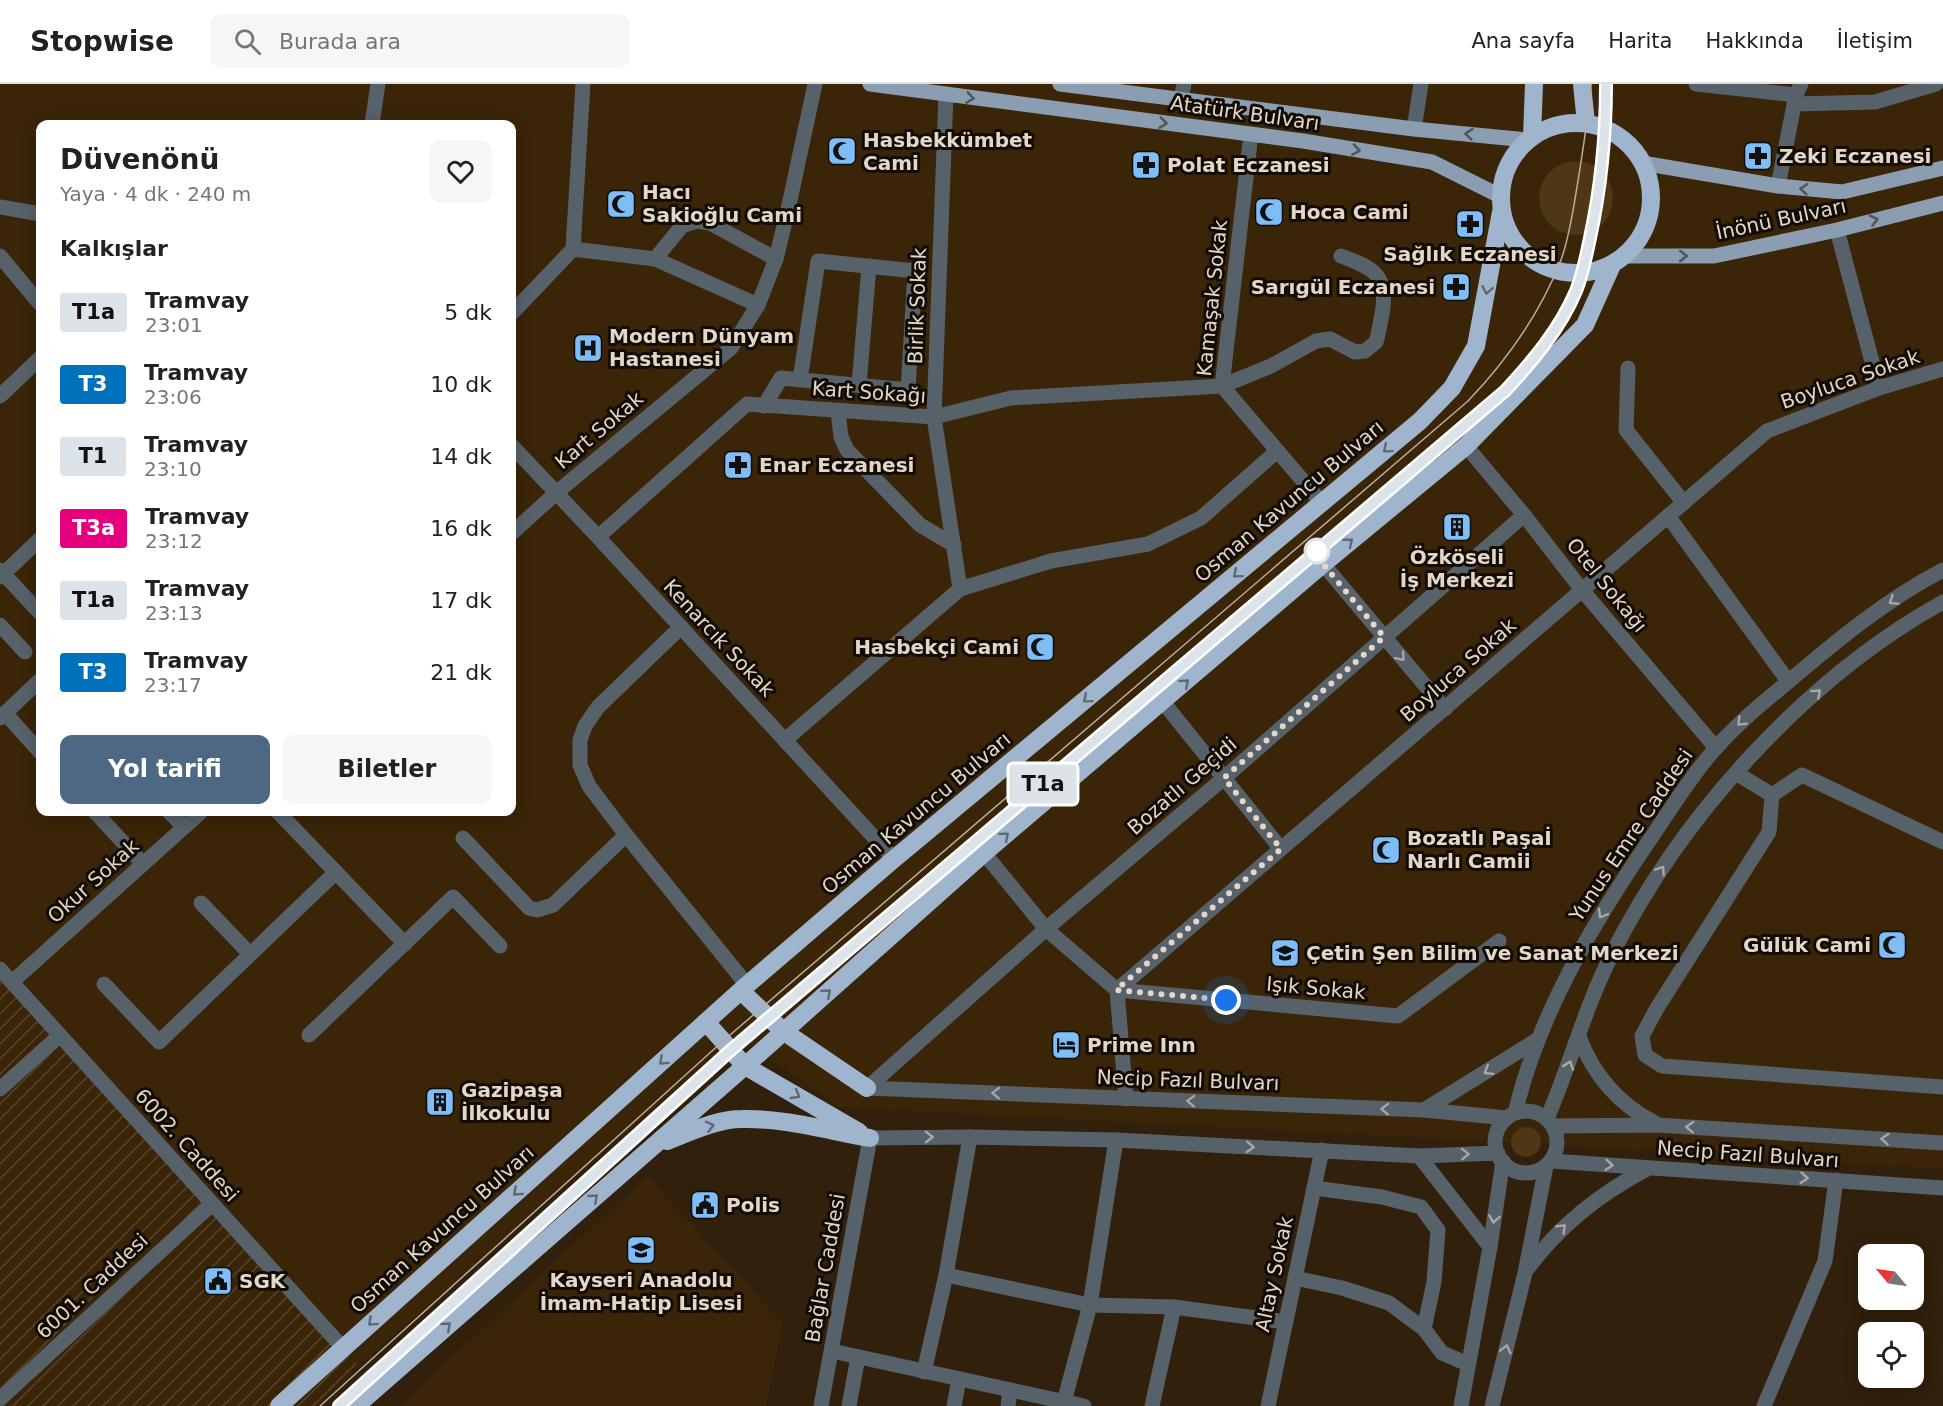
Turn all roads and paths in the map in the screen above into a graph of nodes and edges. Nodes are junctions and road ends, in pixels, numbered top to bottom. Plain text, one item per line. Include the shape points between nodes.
1 (378, 84) edge
2 (583, 84) edge
3 (815, 84) edge
4 (870, 84) edge
5 (1060, 84) edge
6 (1421, 84) edge
7 (1534, 84) edge
8 (1582, 84) edge
9 (1696, 84) edge
10 (1936, 84) edge
11 (1183, 92) edge
12 (946, 94) junction
13 (1797, 95) edge
14 (373, 120) edge
15 (1586, 123) junction
16 (1414, 129) junction
17 (1251, 134) junction
18 (1529, 139) junction
19 (1642, 163) junction
20 (1943, 168) edge
21 (1778, 186) junction
22 (1943, 203) edge
23 (1501, 204) junction
24 (0, 207) edge
25 (36, 213) edge
26 (1837, 230) junction
27 (573, 249) junction
28 (0, 256) edge
29 (1341, 256) dead end
30 (655, 259) junction
31 (776, 259) junction
32 (1618, 260) junction
33 (869, 266) junction
34 (36, 299) edge
35 (758, 305) junction
36 (516, 309) edge
37 (36, 362) edge
38 (1628, 368) dead end
39 (1943, 369) edge
40 (800, 380) junction
41 (860, 386) junction
42 (1222, 386) junction
43 (1879, 388) junction
44 (0, 396) edge
45 (764, 406) junction
46 (838, 411) junction
47 (934, 417) junction
48 (1466, 446) junction
49 (516, 450) edge
50 (1277, 451) junction
51 (556, 493) junction
52 (1322, 503) junction
53 (1684, 503) junction
54 (1524, 514) junction
55 (1668, 516) junction
56 (516, 528) edge
57 (598, 537) junction
58 (36, 543) edge
59 (954, 545) junction
60 (1323, 564) junction
61 (1943, 570) edge
62 (1, 574) edge
63 (960, 589) junction
64 (1582, 590) junction
65 (1943, 602) edge
66 (36, 609) edge
67 (0, 625) edge
68 (681, 627) junction
69 (1384, 637) junction
70 (25, 652) dead end
71 (1788, 681) junction
72 (36, 684) edge
73 (1163, 702) junction
74 (1445, 709) junction
75 (2, 715) edge
76 (784, 740) junction
77 (36, 748) edge
78 (1716, 748) junction
79 (1736, 773) junction
80 (1224, 778) junction
81 (1772, 795) junction
82 (99, 816) edge
83 (173, 816) edge
84 (196, 816) edge
85 (282, 816) edge
86 (184, 827) junction
87 (626, 835) junction
88 (463, 838) dead end
89 (1943, 842) edge
90 (1281, 849) junction
91 (984, 853) junction
92 (894, 859) junction
93 (143, 864) junction
94 (336, 872) junction
95 (201, 903) dead end
96 (1046, 929) junction
97 (1499, 941) dead end
98 (405, 944) junction
99 (500, 946) dead end
100 (250, 954) junction
101 (0, 969) edge
102 (12, 982) junction
103 (104, 984) dead end
104 (744, 988) junction
105 (1116, 990) junction
106 (706, 1022) junction
107 (783, 1031) junction
108 (60, 1035) junction
109 (309, 1035) dead end
110 (1579, 1037) junction
111 (1538, 1040) junction
112 (746, 1066) junction
113 (1943, 1087) edge
114 (867, 1088) junction
115 (0, 1089) edge
116 (1126, 1099) junction
117 (1424, 1110) junction
118 (1511, 1116) junction
119 (1550, 1122) junction
120 (1657, 1125) junction
121 (970, 1137) junction
122 (870, 1138) junction
123 (1116, 1140) junction
124 (1943, 1143) edge
125 (655, 1145) junction
126 (1322, 1150) junction
127 (1419, 1156) junction
128 (1500, 1157) junction
129 (1548, 1163) junction
130 (1648, 1169) junction
131 (1836, 1180) junction
132 (1314, 1188) junction
133 (1943, 1188) edge
134 (212, 1204) junction
135 (1490, 1247) junction
136 (1525, 1273) junction
137 (946, 1275) junction
138 (1295, 1278) junction
139 (1090, 1305) junction
140 (1174, 1307) junction
141 (1286, 1322) junction
142 (1424, 1329) junction
143 (343, 1348) junction
144 (832, 1352) junction
145 (858, 1357) junction
146 (1468, 1364) junction
147 (924, 1371) junction
148 (959, 1379) junction
149 (1010, 1390) junction
150 (0, 1399) edge
151 (1064, 1402) junction
152 (279, 1406) edge
153 (357, 1406) edge
154 (820, 1406) edge
155 (849, 1406) edge
156 (954, 1406) edge
157 (1008, 1406) edge
158 (1084, 1406) edge
159 (1152, 1406) edge
160 (1268, 1406) edge
161 (1461, 1406) edge
162 (1492, 1406) edge
163 (1764, 1406) edge

1 - 14 street
2 - 27 street
3 - 31 street, Kart Sokak
4 - 12 main road, Atatürk Bulvarı
5 - 11 main road, Atatürk Bulvarı
6 - 16 street
7 - 18 highway
8 - 15 highway
9 - 13 street
10 - 13 street via 1875,102
11 - 16 main road, Atatürk Bulvarı
12 -> 17 main road, Atatürk Bulvarı
12 - 47 street, Birlik Sokak
13 - 21 street
15 - 18 highway via 1554,126
15 - 19 highway via 1616,133
18 -> 16 main road, Atatürk Bulvarı
17 -> 23 main road, Atatürk Bulvarı via 1432,162
17 - 42 street, Kamaşak Sokak
18 - 23 highway via 1508,165 1502,180
19 - 21 main road, İnönü Bulvarı
19 - 32 highway via 1650,184 1649,216 1635,244
20 -> 21 main road, İnönü Bulvarı via 1842,192
26 -> 22 main road, İnönü Bulvarı
23 - 32 highway via 1513,241 1536,263 1566,273 1597,271
23 -> 52 highway, Osman Kavuncu Bulvarı via 1476,346 1452,388 1420,421
24 - 25 street
32 -> 26 main road, İnönü Bulvarı via 1714,256
26 - 43 street
27 - 30 street
27 - 36 street
28 - 34 street
29 - 42 street, Kart Sokağı via 1371,271 1383,284 1385,299 1378,334 1371,347 1355,352 1330,339 1316,341 1271,366
30 - 31 street via 682,226 697,221 710,223
30 - 35 street
31 - 35 street, Kart Sokak
32 - 48 highway via 1585,326
33 - 40 street via 818,261
33 - 41 street
33 - 41 street via 915,271 909,390
35 - 51 street, Kart Sokak via 731,348
37 - 44 street
38 - 53 street via 1626,430
39 - 43 street, Boyluca Sokak
40 - 41 street
40 - 45 street via 781,378
42 - 47 street, Kart Sokağı via 1011,398
42 - 50 street, Kamaşak Sokak
43 - 53 street, Boyluca Sokak via 1767,431
45 - 46 street, Kart Sokağı
45 - 57 street, Kart Sokağı via 747,404
46 - 47 street, Kart Sokağı
46 - 59 street via 847,450 920,525
47 - 59 street, Birlik Sokak
48 - 54 street, Otel Sokağı
60 -> 48 highway
49 - 51 street, Kenarcık Sokak
50 - 52 street, Kamaşak Sokak
50 - 63 street via 1201,518 1148,544 1051,561
51 - 56 street
51 - 57 street, Kenarcık Sokak
52 -> 92 highway, Osman Kavuncu Bulvarı
53 - 55 street, Boyluca Sokak
54 - 64 street, Otel Sokağı
54 - 69 street, Bozatlı Geçidi
55 - 64 street, Boyluca Sokak
55 - 71 street
57 - 68 street, Kenarcık Sokak
58 - 62 street
59 - 63 street, Birlik Sokak
60 - 69 street
73 -> 60 highway
61 -> 71 street, Yunus Emre Caddesi via 1866,620
62 - 66 street
63 - 76 street
64 - 74 street, Boyluca Sokak
64 - 78 street, Otel Sokağı
79 -> 65 street via 1822,688 1890,635
67 - 70 street
68 - 76 street, Kenarcık Sokak
68 - 87 street via 598,707 580,740 580,765 589,786
69 -> 74 street
69 - 80 street, Bozatlı Geçidi
71 -> 78 street, Yunus Emre Caddesi
72 - 75 street
73 - 80 street
91 -> 73 highway
74 - 90 street, Boyluca Sokak
75 - 77 street
76 - 92 street, Kenarcık Sokak
78 -> 111 street, Yunus Emre Caddesi via 1673,803 1606,907 1558,994
79 - 81 street
110 -> 79 street via 1602,976 1631,918 1678,845
80 - 90 street
80 - 96 street, Bozatlı Geçidi
81 - 89 street via 1802,776
81 - 113 street via 1769,832 1657,1008 1642,1036 1645,1054 1662,1066
82 - 93 street
83 - 86 street
84 - 86 street, Okur Sokak
85 - 94 street
86 - 93 street, Okur Sokak
87 - 88 street via 553,905 537,910 529,908
87 - 104 street
90 - 105 street, Boyluca Sokak
91 - 96 street
107 -> 91 highway
92 - 104 highway, Osman Kavuncu Bulvarı
93 - 102 street, Okur Sokak
94 - 98 street
94 - 100 street
95 - 100 street
96 - 105 street
96 - 114 street, Bozatlı Geçidi
97 - 105 street, Işık Sokak via 1398,1016
98 - 99 street via 453,897
98 - 109 street
100 - 103 street via 159,1042
101 - 102 street, 6002. Caddesi
102 - 108 street, 6002. Caddesi
104 - 106 highway, Osman Kavuncu Bulvarı
104 - 107 highway
105 - 116 street
106 - 112 highway
106 -> 143 highway, Osman Kavuncu Bulvarı
107 - 112 highway
107 - 114 highway
108 - 115 street
108 - 134 street, 6002. Caddesi
119 -> 110 street
110 - 120 street via 1593,1068 1615,1095
111 -> 117 street
111 - 118 street, Yunus Emre Caddesi
112 -> 122 highway
112 - 125 highway
116 -> 114 street, Necip Fazıl Bulvarı
117 -> 116 street, Necip Fazıl Bulvarı
117 - 118 street, Necip Fazıl Bulvarı
118 - 119 street via 1532,1111
118 - 128 street via 1496,1134
119 - 120 street, Necip Fazıl Bulvarı
119 - 129 street via 1557,1144
124 -> 120 street, Necip Fazıl Bulvarı
122 -> 121 street
121 - 123 street
121 - 137 street
125 -> 122 highway via 740,1119 775,1121
122 - 144 street, Bağlar Caddesi
123 -> 126 street
123 - 139 street
153 -> 125 highway
126 - 127 street
126 - 132 street, Altay Sokak
127 -> 128 street
127 - 135 street
128 - 129 street via 1518,1172 1536,1171
128 -> 135 street
129 -> 130 street, Necip Fazıl Bulvarı
129 - 136 street
130 -> 131 street, Necip Fazıl Bulvarı
136 -> 130 street via 1539,1252 1574,1216
131 - 133 street, Necip Fazıl Bulvarı
131 - 163 street via 1825,1261
132 - 138 street, Altay Sokak
132 - 142 street via 1421,1206 1438,1230 1434,1282
134 - 143 street, 6002. Caddesi
134 - 150 street, 6001. Caddesi
135 - 146 street
162 -> 136 street
137 - 139 street
137 - 147 street
138 - 141 street, Altay Sokak
138 - 142 street via 1389,1303
139 - 140 street
139 - 151 street
140 - 141 street
140 - 159 street
141 - 160 street, Altay Sokak
142 - 146 street via 1442,1353
143 - 152 highway, Osman Kavuncu Bulvarı
144 - 145 street
144 - 154 street, Bağlar Caddesi
145 - 147 street
145 - 155 street
146 - 161 street
147 - 148 street
148 - 149 street
148 - 156 street
149 - 151 street
149 - 157 street
151 - 158 street

